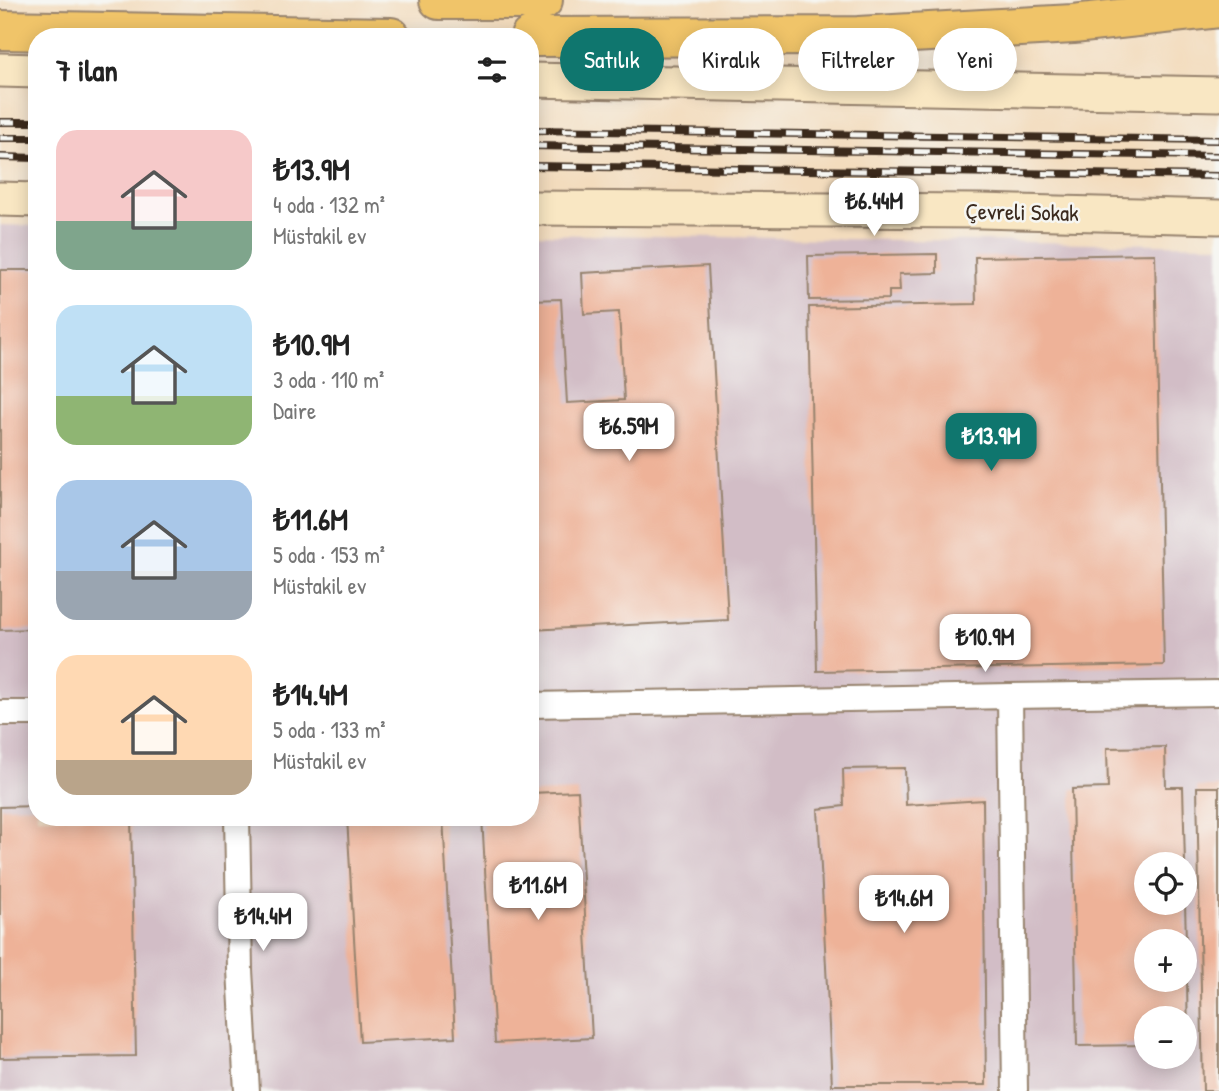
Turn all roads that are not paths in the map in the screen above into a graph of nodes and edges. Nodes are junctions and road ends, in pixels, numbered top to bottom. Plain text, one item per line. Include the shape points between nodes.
1 (439, 0) edge
2 (543, 0) edge
3 (1219, 8) edge
4 (0, 30) edge
5 (28, 31) edge
6 (539, 37) edge
7 (0, 70) edge
8 (28, 71) edge
9 (539, 80) edge
10 (1219, 94) edge
11 (0, 199) edge
12 (28, 201) edge
13 (539, 208) edge
14 (1219, 217) edge
15 (1219, 693) edge
16 (1010, 696) junction
17 (539, 705) edge
18 (0, 713) edge
19 (28, 713) edge
20 (237, 826) edge
21 (247, 1091) edge
22 (1015, 1091) edge

1 - 2 highway
3 - 6 highway via 1073,24 858,36
4 - 5 highway
7 - 8 street
9 - 10 street
11 - 12 street
13 - 14 street, Çevreli Sokak
15 - 16 street
16 - 17 street
16 - 22 street
18 - 19 street
20 - 21 street

